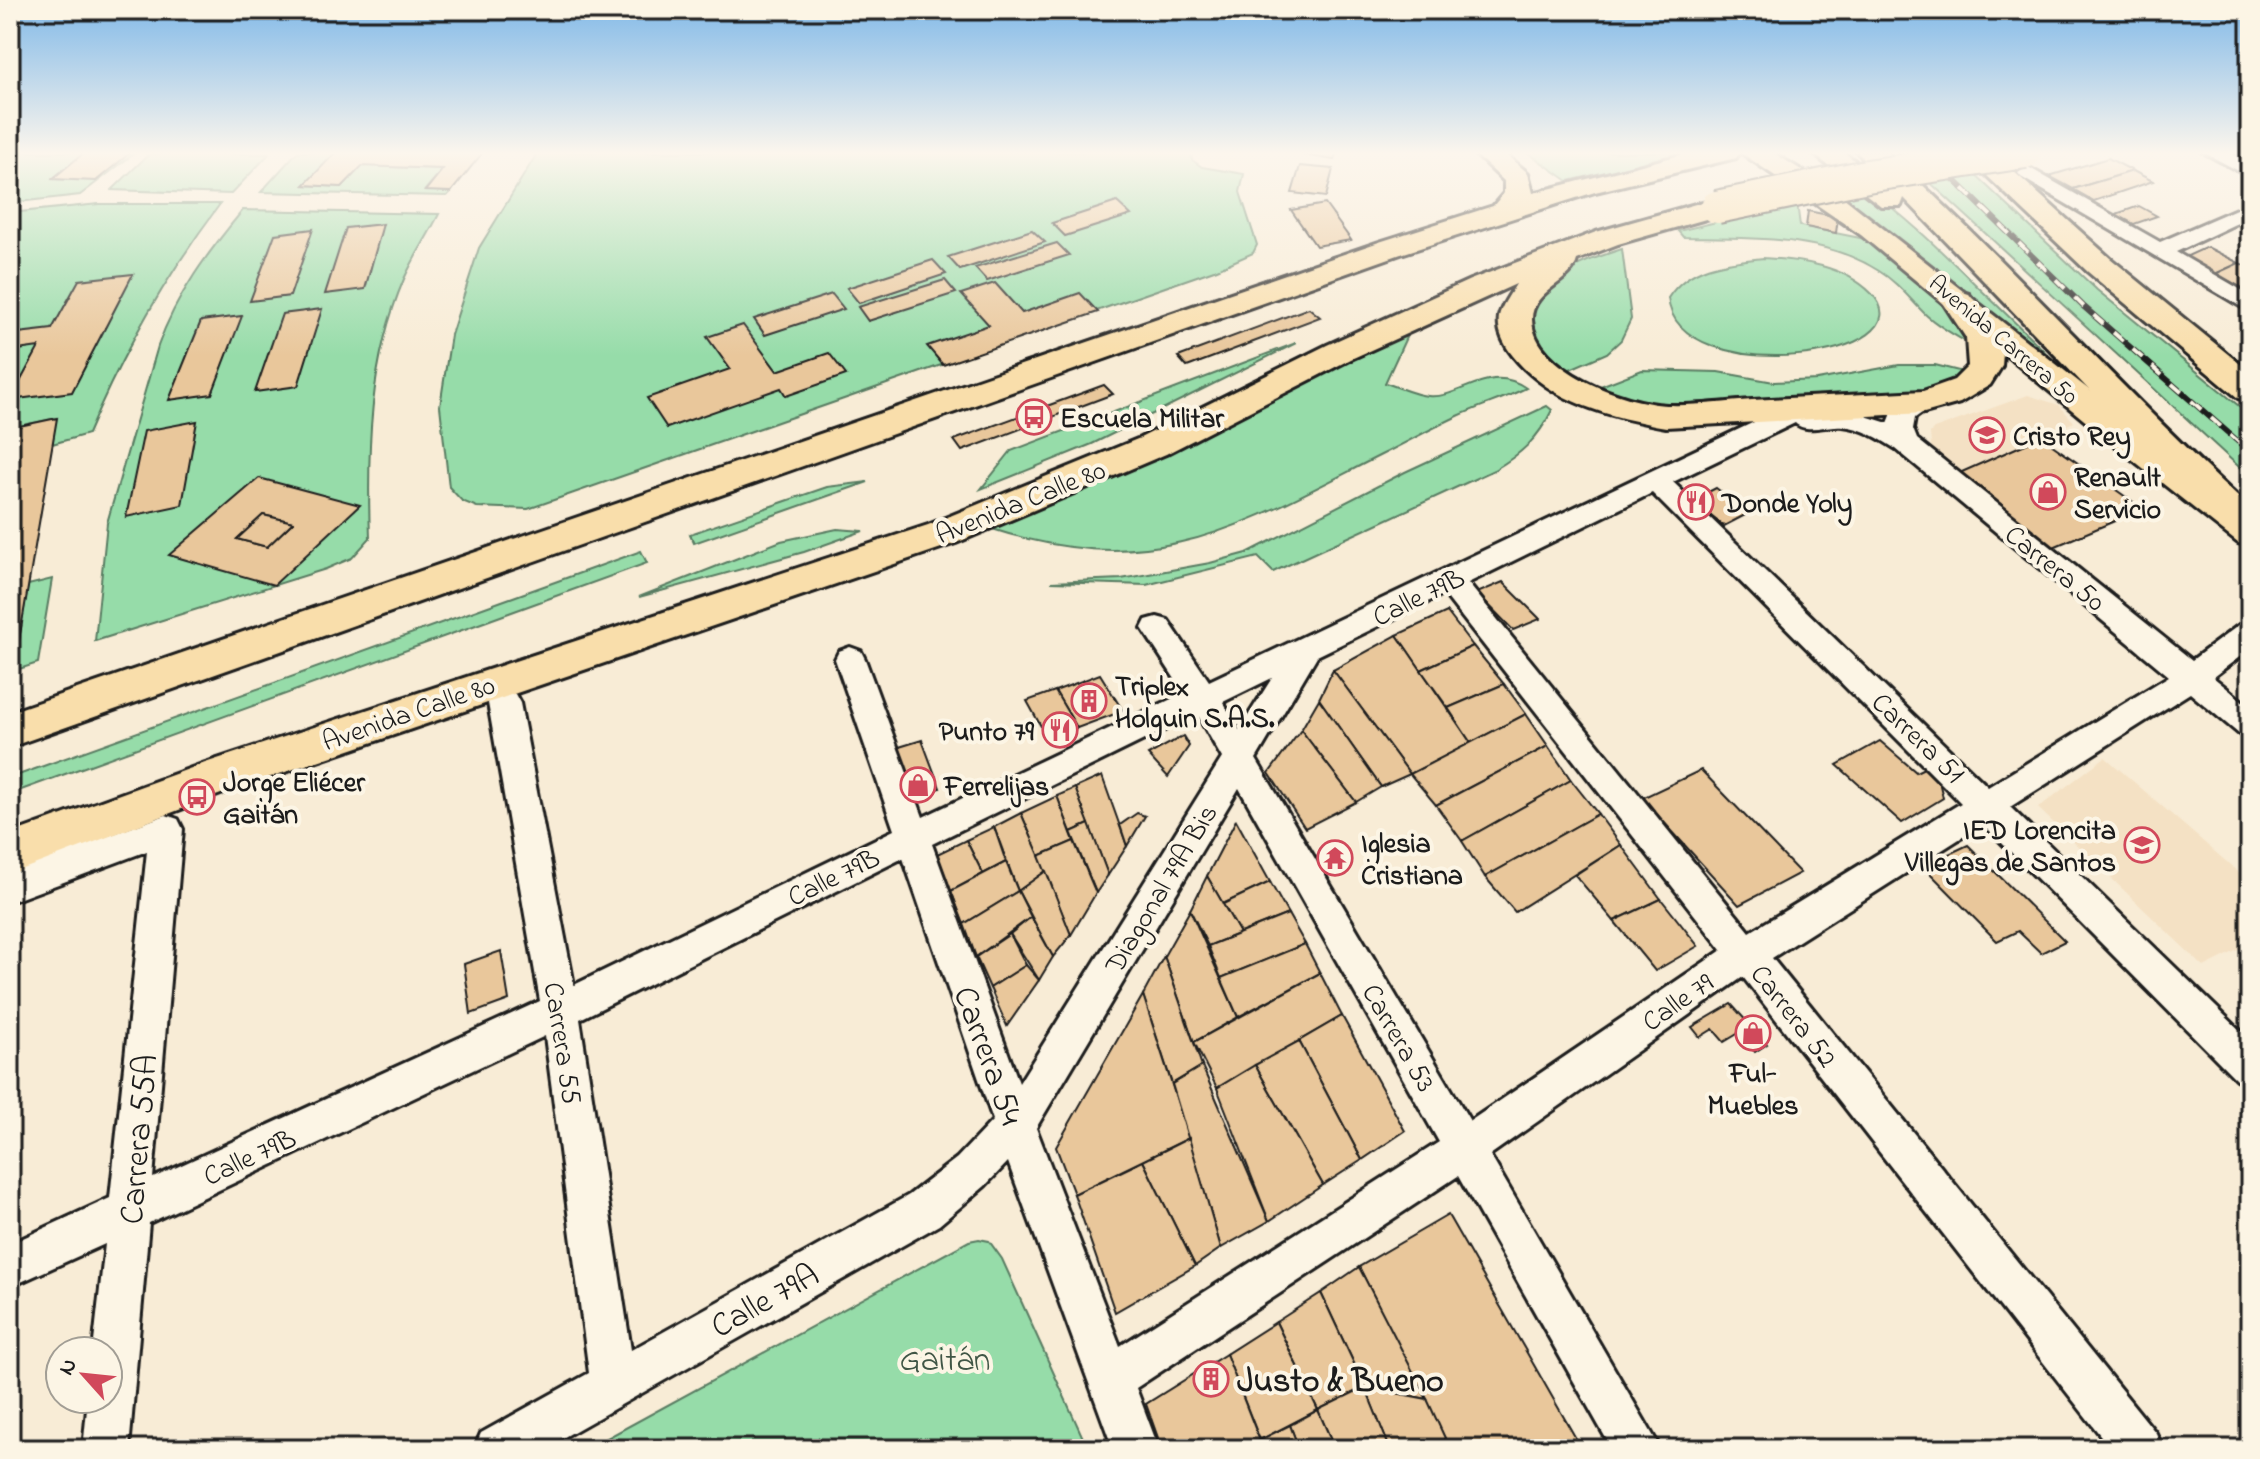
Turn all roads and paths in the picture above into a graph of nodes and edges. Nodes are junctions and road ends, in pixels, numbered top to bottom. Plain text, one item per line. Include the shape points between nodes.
1 (1475, 220) edge
2 (1671, 220) edge
3 (1855, 220) edge
4 (1915, 220) edge
5 (1943, 220) edge
6 (2050, 220) edge
7 (2084, 220) edge
8 (2112, 220) edge
9 (2226, 220) edge
10 (1607, 238) junction
11 (2159, 251) junction
12 (1958, 301) junction
13 (2250, 305) edge
14 (2250, 377) edge
15 (2250, 390) edge
16 (1924, 402) junction
17 (2120, 406) junction
18 (1803, 409) junction
19 (1905, 443) junction
20 (1654, 479) junction
21 (2250, 532) edge
22 (1450, 581) junction
23 (1157, 628) dead end
24 (2250, 633) edge
25 (1305, 650) junction
26 (850, 659) dead end
27 (2192, 677) junction
28 (1204, 698) junction
29 (504, 703) dead end
30 (2250, 725) edge
31 (10, 730) edge
32 (1239, 759) junction
33 (1989, 805) junction
34 (913, 837) junction
35 (10, 854) edge
36 (10, 887) edge
37 (1746, 954) junction
38 (560, 1010) junction
39 (2250, 1066) edge
40 (1015, 1126) junction
41 (1465, 1148) junction
42 (130, 1211) junction
43 (10, 1266) edge
44 (1110, 1379) junction
45 (613, 1383) junction
46 (106, 1449) edge
47 (497, 1449) edge
48 (1136, 1449) edge
49 (1638, 1449) edge
50 (2140, 1449) edge

1 - 31 highway
2 - 10 highway, Avenida Calle 80, bridge
3 - 12 main road, Avenida Carrera 50
4 - 17 highway
5 - 17 highway via 2010,284
6 - 15 highway
7 - 14 highway
8 - 11 street
9 - 11 street
10 - 18 highway via 1556,266 1524,297 1517,331 1538,368 1590,399 1637,413
10 - 35 highway, Avenida Calle 80 via 1408,320 1153,446 942,534 205,781
11 - 13 street
12 - 16 highway via 1982,331 1988,363 1974,385
12 - 21 main road, Avenida Carrera 50 via 2173,478
16 - 18 highway
16 - 19 street via 1903,414 1900,429
17 - 21 highway
18 - 20 street, Calle 79B
19 - 20 street, Calle 79B via 1862,419 1830,417 1794,425 1699,469
19 - 27 street, Carrera 50
20 - 22 street, Calle 79B
20 - 33 street, Carrera 51
22 - 25 street, Calle 79B
22 - 37 street, Carrera 52
23 - 28 street, Carrera 53
24 - 27 street, Calle 79
25 - 28 street, Calle 79B
25 - 32 street, Diagonal 79A Bis
26 - 34 street, Carrera 54
27 - 30 street, Carrera 50
27 - 33 street, Calle 79
28 - 32 street, Carrera 53
28 - 34 street, Calle 79B
29 - 38 street, Carrera 55
32 - 40 street, Diagonal 79A Bis
32 - 41 street, Carrera 53
33 - 37 street, Calle 79
33 - 39 street, Carrera 51
34 - 38 street, Calle 79B
34 - 40 street, Carrera 54
36 - 42 street, Carrera 55A via 166,829
37 - 41 street, Calle 79
37 - 50 street, Carrera 52
38 - 42 street, Calle 79B
38 - 45 street, Carrera 55
40 - 44 street, Carrera 54
40 - 45 street, Calle 79A via 924,1210
41 - 44 street, Calle 79
41 - 49 street, Carrera 53
42 - 43 street, Calle 79B
42 - 46 street, Carrera 55A
44 - 48 street, Carrera 54
45 - 47 street, Calle 79A

